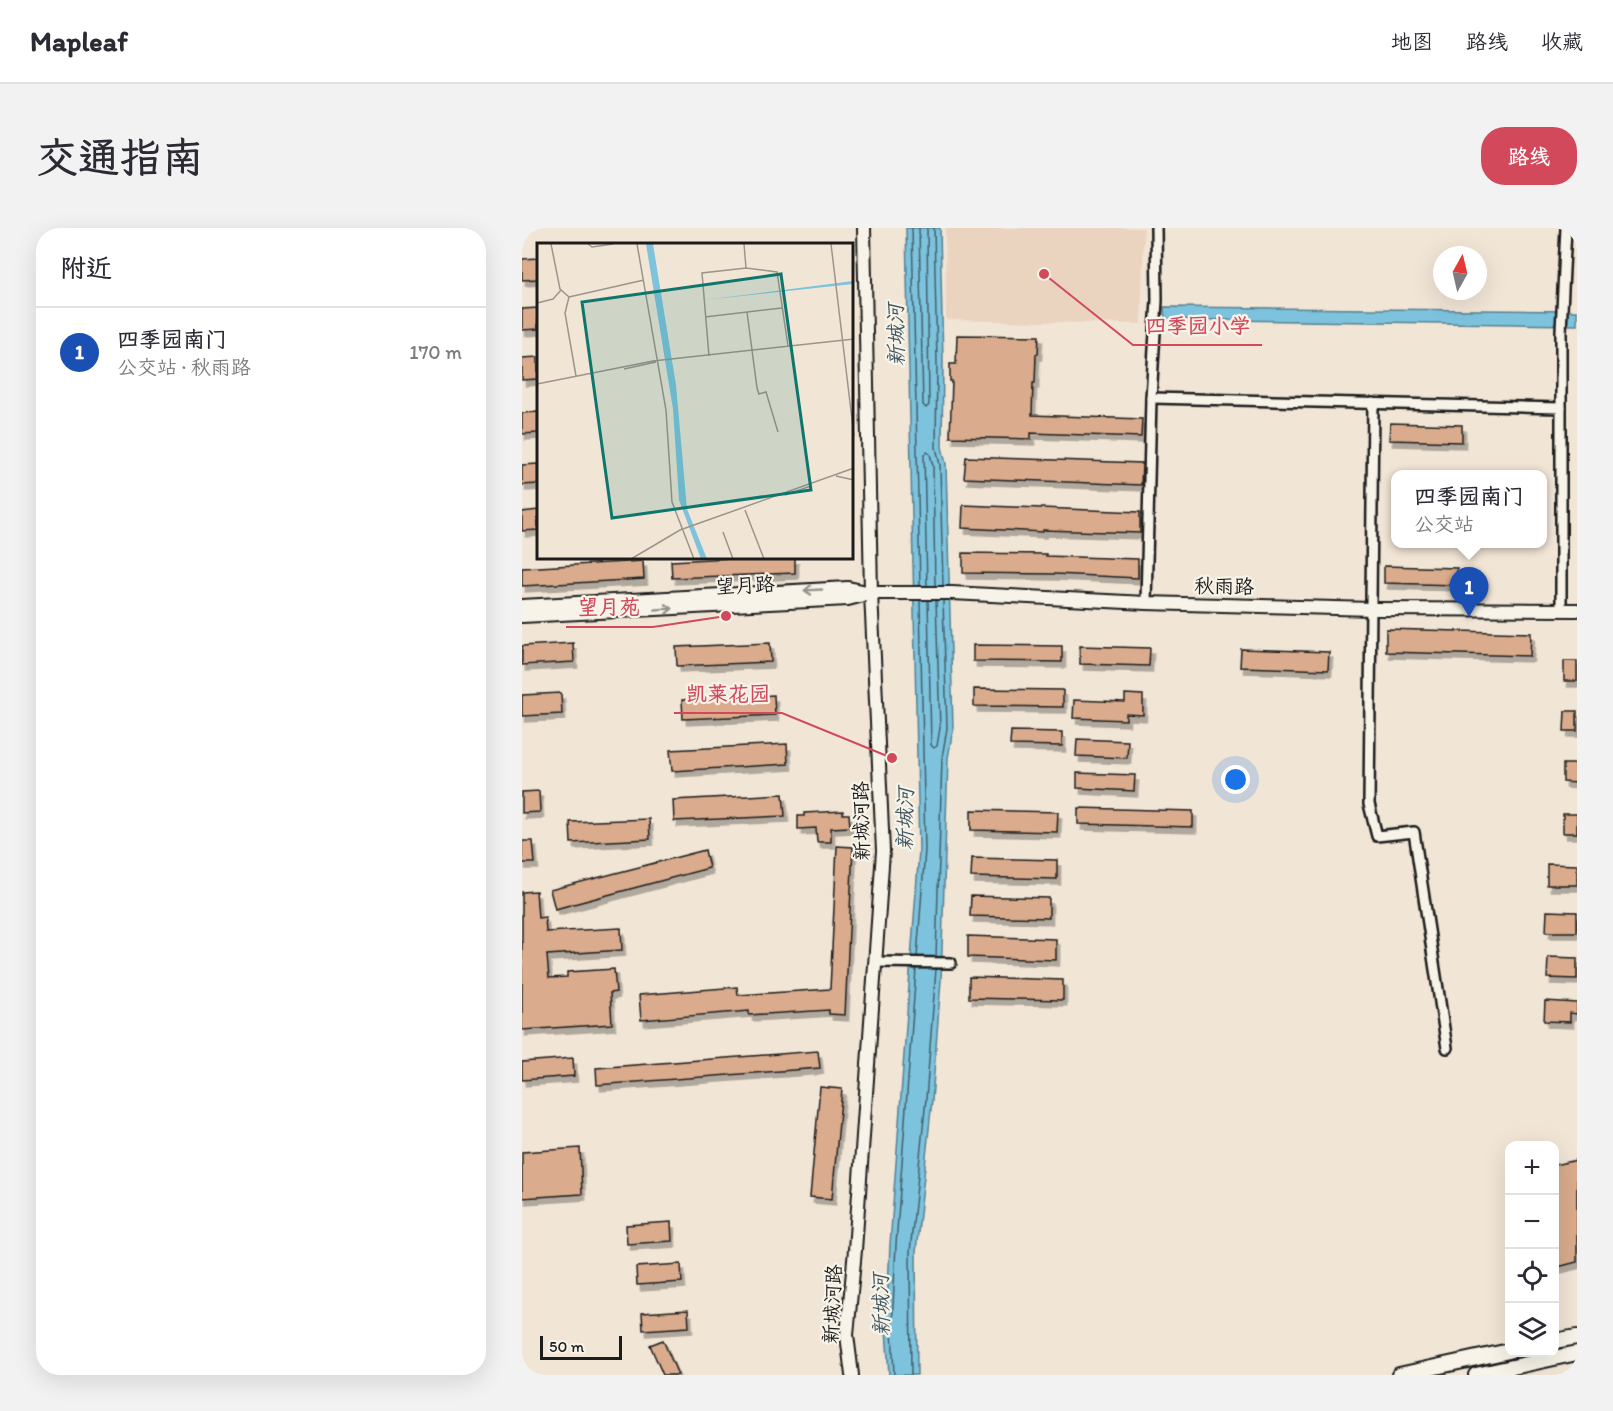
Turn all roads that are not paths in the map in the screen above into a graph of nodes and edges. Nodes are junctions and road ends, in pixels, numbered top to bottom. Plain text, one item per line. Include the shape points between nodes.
1 (864, 228) edge
2 (1155, 228) edge
3 (1566, 228) edge
4 (1151, 398) junction
5 (1372, 403) junction
6 (1561, 408) junction
7 (871, 593) junction
8 (1146, 603) junction
9 (522, 606) edge
10 (1372, 609) junction
11 (1561, 610) junction
12 (1577, 610) edge
13 (522, 616) edge
14 (875, 962) junction
15 (951, 963) dead end
16 (1447, 1048) dead end
17 (1577, 1336) edge
18 (1559, 1340) edge
19 (1505, 1352) edge
20 (1577, 1353) edge
21 (852, 1375) edge
22 (1399, 1375) edge
23 (1476, 1375) edge

1 - 7 street, 新城河路
2 - 4 street via 1157,300
3 - 6 street
4 - 5 street
4 - 8 street
5 - 6 street
5 - 10 street
6 - 11 street
7 - 8 street, 秋雨路
7 -> 9 street, 望月路 via 848,588
13 -> 7 street, 望月路 via 848,599
7 - 14 street, 新城河路 via 883,851
8 - 10 street, 秋雨路
10 - 11 street, 秋雨路
10 - 16 street via 1369,804 1377,836 1414,832
11 - 12 street, 秋雨路
14 - 15 street
14 - 21 street, 新城河路 via 847,1335
17 - 18 main road
19 - 22 main road
20 - 23 main road

